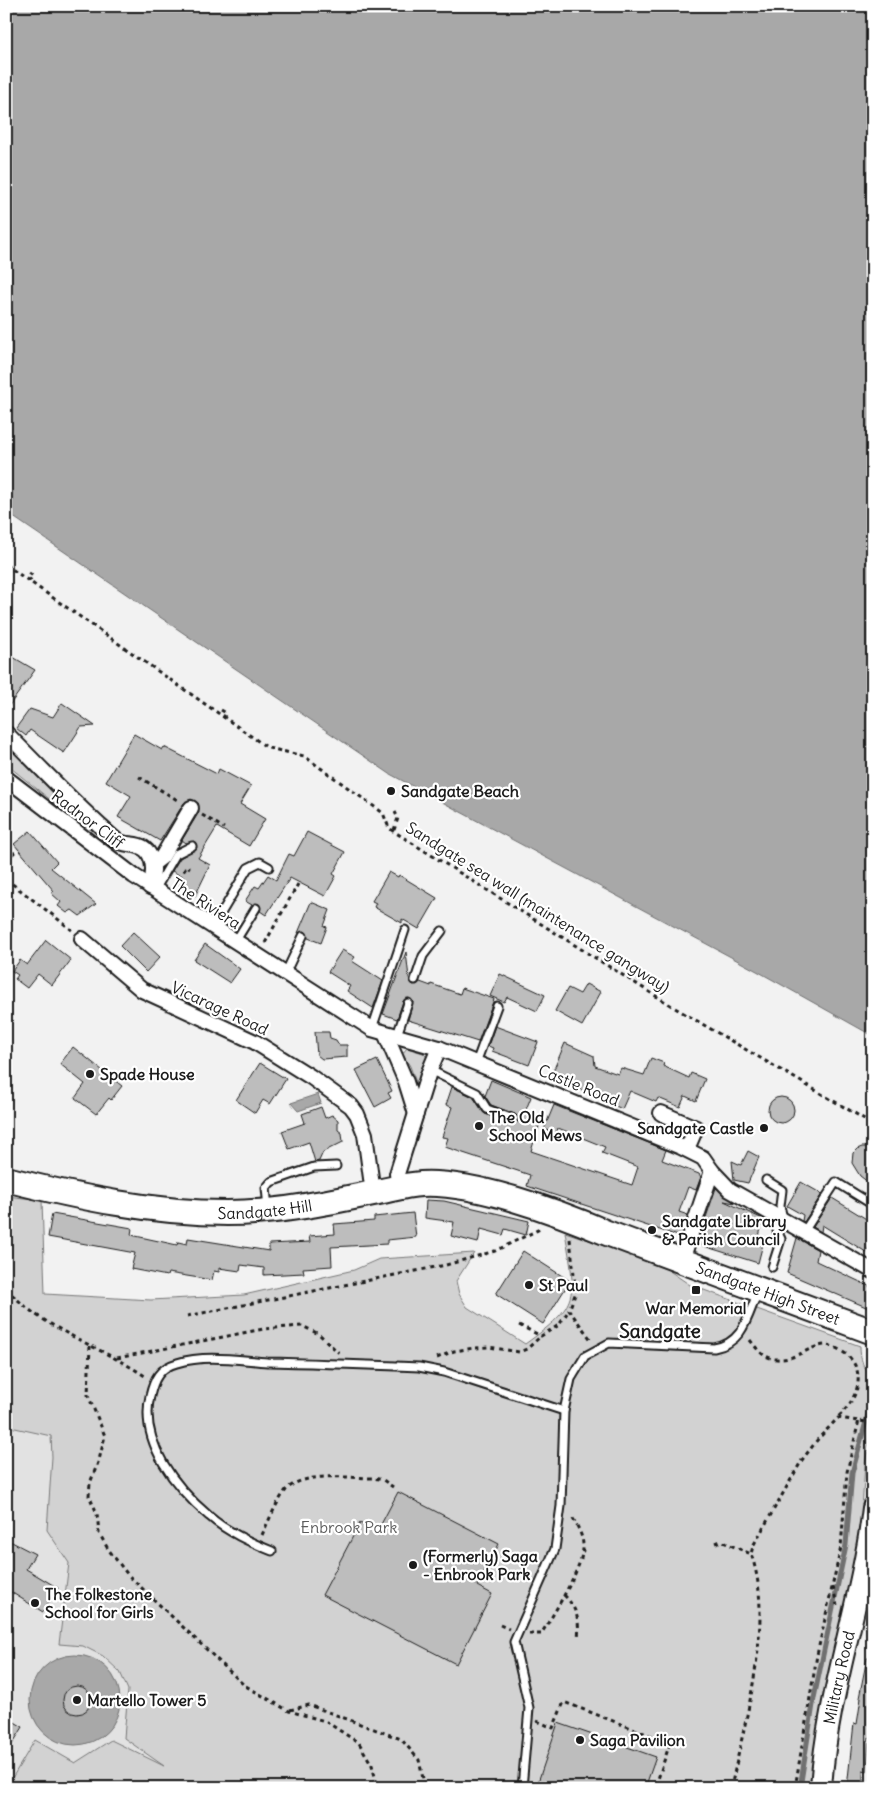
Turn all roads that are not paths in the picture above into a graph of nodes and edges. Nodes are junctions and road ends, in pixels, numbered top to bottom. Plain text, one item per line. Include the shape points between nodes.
1 (6, 733) edge
2 (6, 778) edge
3 (191, 808) dead end
4 (192, 846) dead end
5 (153, 864) junction
6 (269, 867) dead end
7 (152, 889) junction
8 (256, 908) dead end
9 (212, 927) junction
10 (405, 930) dead end
11 (442, 931) dead end
12 (303, 936) dead end
13 (82, 939) road end
14 (235, 942) junction
15 (285, 974) junction
16 (415, 980) dead end
17 (408, 1003) dead end
18 (497, 1006) dead end
19 (385, 1032) junction
20 (439, 1048) junction
21 (476, 1063) junction
22 (429, 1072) junction
23 (661, 1113) dead end
24 (416, 1114) junction
25 (513, 1119) dead end
26 (687, 1150) junction
27 (336, 1166) dead end
28 (712, 1171) junction
29 (6, 1179) edge
30 (766, 1180) dead end
31 (399, 1188) junction
32 (373, 1193) junction
33 (523, 1202) joint
34 (873, 1205) edge
35 (269, 1211) junction
36 (782, 1220) junction
37 (803, 1233) junction
38 (682, 1260) junction
39 (772, 1267) dead end
40 (873, 1271) edge
41 (759, 1289) junction
42 (873, 1332) edge
43 (564, 1411) junction
44 (873, 1508) edge
45 (272, 1551) dead end
46 (522, 1788) edge
47 (821, 1788) edge

1 - 5 street via 94,822 119,843 140,845 148,852
2 - 7 street, Radnor Cliff
3 - 5 street via 162,857
4 - 7 lane via 176,854
5 - 7 street, The Riviera
6 - 9 lane via 260,862 248,868
7 - 9 street, The Riviera
8 - 14 lane
9 - 14 street, The Riviera
10 - 19 lane
11 - 16 lane via 424,954
12 - 15 lane
13 - 32 street, Vicarage Road via 142,990 255,1042 351,1106 365,1134
14 - 15 street, The Riviera
15 - 19 street, The Riviera
17 - 19 lane
18 - 21 lane
19 - 20 street, Castle Road
19 - 24 street
20 - 21 street, Castle Road
20 - 22 street
21 - 26 street, Castle Road
22 - 24 street
22 - 25 lane via 477,1093 487,1109
23 - 26 street via 696,1128
24 - 31 street via 397,1174
26 - 28 street, Castle Road via 703,1158
27 - 35 lane via 314,1167 271,1182 266,1188
28 - 36 street, Castle Road via 730,1190
28 - 38 street
29 - 35 highway, Sandgate Hill via 155,1208 226,1213
30 - 36 lane via 782,1190
31 - 32 highway, Sandgate Hill
31 - 33 highway, Sandgate Hill via 421,1184 456,1186
32 - 35 highway, Sandgate Hill
33 - 38 highway, Sandgate High Street
34 - 37 lane via 836,1182
36 - 37 street, Castle Road
36 - 39 lane via 777,1231 781,1239
37 - 40 street, Castle Road
38 - 41 highway, Sandgate High Street
41 - 42 highway, Sandgate High Street
41 - 43 lane via 737,1338 728,1346 609,1343 596,1348 585,1356 575,1371
43 - 45 lane via 419,1366 193,1360 165,1367 158,1373 148,1404 149,1425 164,1464 210,1517
43 - 46 lane via 561,1506 555,1549 514,1642 529,1708
44 - 47 main road, Military Road via 826,1738

